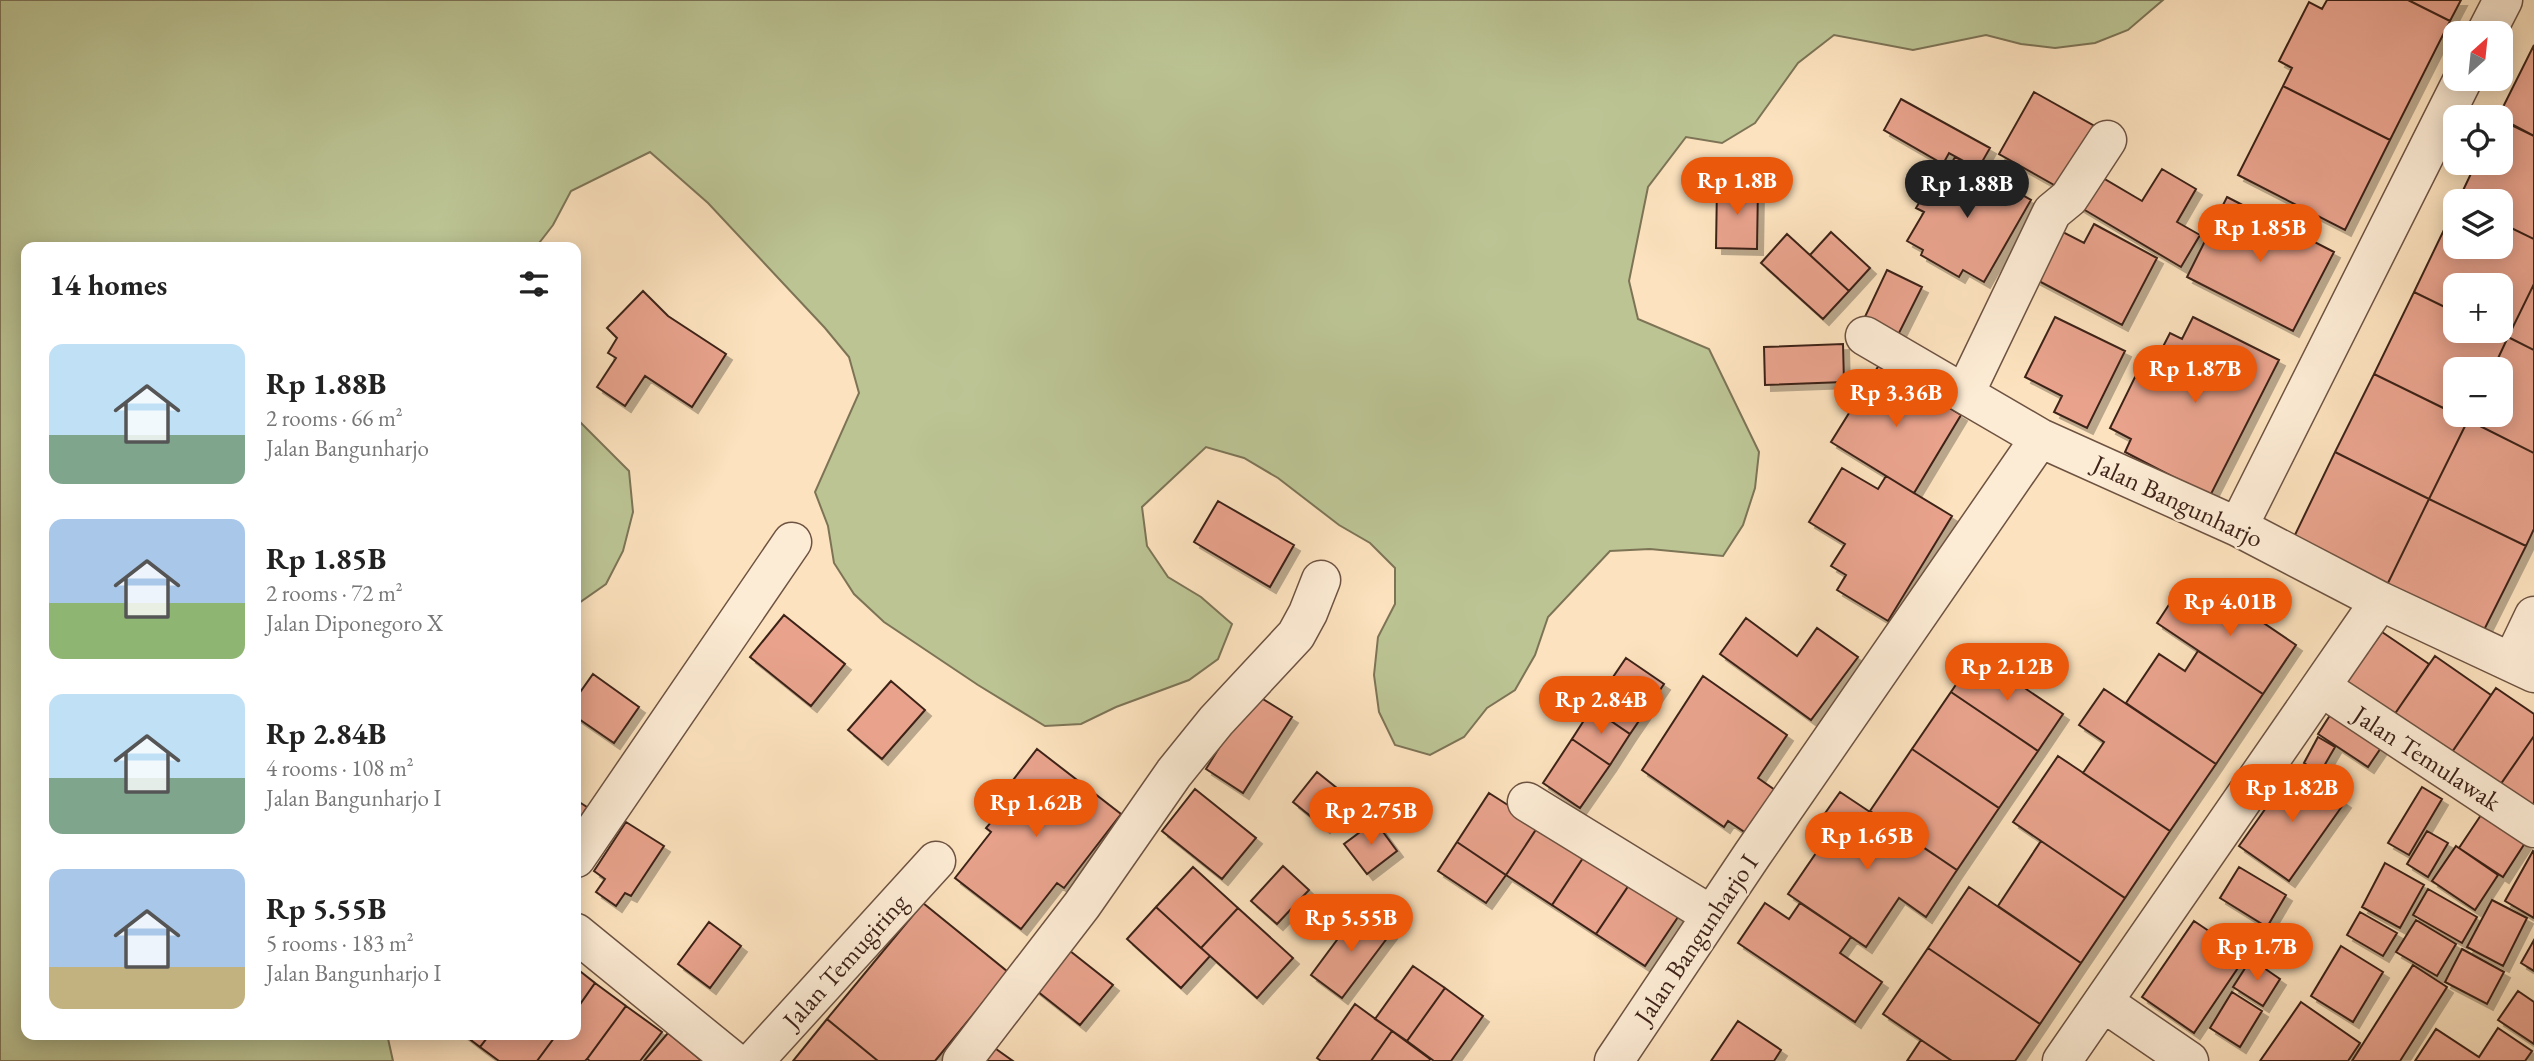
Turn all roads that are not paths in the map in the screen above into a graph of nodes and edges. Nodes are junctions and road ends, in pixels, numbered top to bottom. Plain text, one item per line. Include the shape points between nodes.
1 (2503, 0) edge
2 (2492, 21) edge
3 (2457, 91) edge
4 (2107, 140) dead end
5 (1865, 336) dead end
6 (1965, 393) junction
7 (2040, 438) junction
8 (2238, 527) junction
9 (792, 542) dead end
10 (1321, 580) dead end
11 (2379, 601) junction
12 (2534, 616) edge
13 (2523, 667) edge
14 (2321, 687) junction
15 (1527, 802) dead end
16 (2534, 828) edge
17 (581, 851) edge
18 (936, 861) dead end
19 (1712, 915) junction
20 (581, 937) edge
21 (2103, 1002) junction
22 (736, 1060) edge
23 (962, 1061) edge
24 (1614, 1061) edge
25 (2062, 1061) edge
26 (2189, 1061) edge

1 - 2 street
3 - 8 street
4 - 6 street via 2069,198 2052,212
5 - 6 street, Jalan Bangunharjo
6 - 7 street, Jalan Bangunharjo
7 - 8 street, Jalan Bangunharjo
7 - 19 street, Jalan Bangunharjo I
8 - 11 street, Jalan Bangunharjo
9 - 17 street
10 - 23 street via 1296,635 1174,773 1082,905
11 - 13 street, Jalan Bangunharjo
11 - 14 street
12 - 13 street
14 - 16 street, Jalan Temulawak
14 - 21 street
15 - 19 street
18 - 22 street, Jalan Temugiring
19 - 24 street, Jalan Bangunharjo I
20 - 22 street, Jalan Temugiring
21 - 25 street
21 - 26 street

